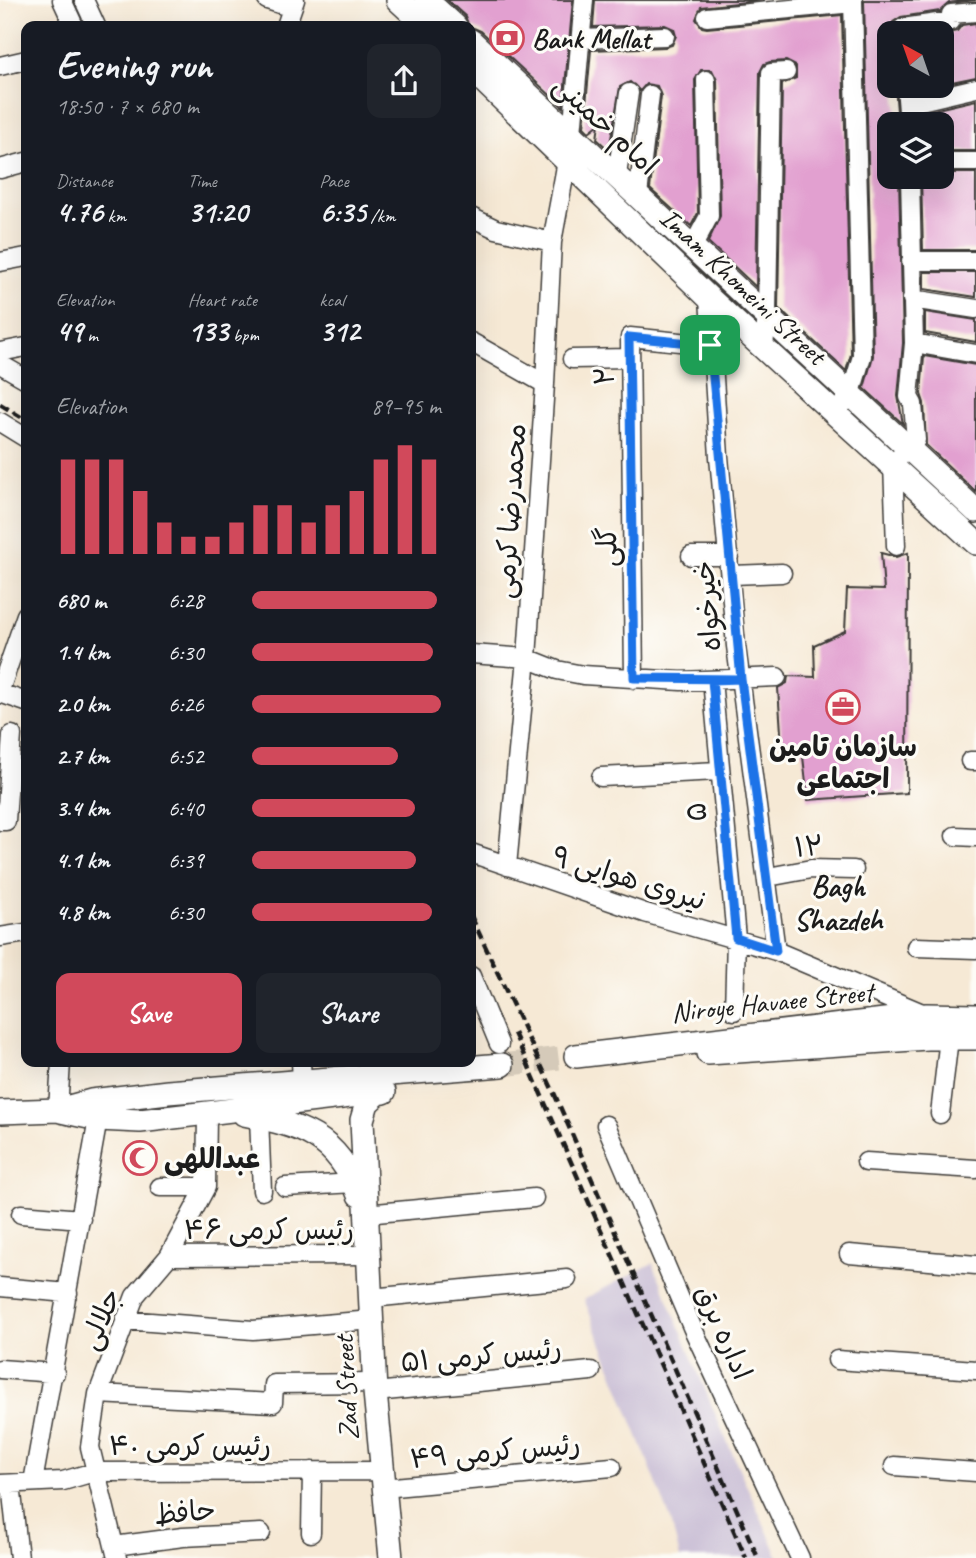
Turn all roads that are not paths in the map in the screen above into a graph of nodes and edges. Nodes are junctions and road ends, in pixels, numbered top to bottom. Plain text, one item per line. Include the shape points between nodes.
1 (62, 0) edge
2 (84, 0) edge
3 (267, 0) edge
4 (398, 0) edge
5 (426, 0) edge
6 (584, 0) edge
7 (853, 1) edge
8 (293, 4) edge
9 (727, 7) edge
10 (976, 12) edge
11 (707, 17) dead end
12 (72, 21) edge
13 (94, 21) edge
14 (288, 21) edge
15 (421, 21) edge
16 (449, 21) edge
17 (951, 21) edge
18 (665, 36) dead end
19 (581, 40) junction
20 (476, 46) edge
21 (21, 61) edge
22 (0, 66) edge
23 (786, 72) dead end
24 (476, 74) edge
25 (706, 80) dead end
26 (976, 88) edge
27 (629, 93) dead end
28 (650, 95) dead end
29 (907, 98) edge
30 (908, 104) junction
31 (908, 112) edge
32 (572, 134) junction
33 (567, 160) junction
34 (954, 162) edge
35 (976, 162) edge
36 (21, 163) edge
37 (0, 169) edge
38 (617, 175) junction
39 (910, 189) edge
40 (638, 195) junction
41 (476, 219) edge
42 (552, 242) junction
43 (693, 246) junction
44 (21, 258) edge
45 (911, 261) junction
46 (976, 261) edge
47 (0, 262) edge
48 (709, 298) junction
49 (912, 299) junction
50 (976, 309) edge
51 (767, 314) junction
52 (914, 343) junction
53 (476, 345) edge
54 (710, 345) junction
55 (764, 347) junction
56 (21, 348) edge
57 (0, 352) edge
58 (976, 354) edge
59 (630, 358) junction
60 (572, 359) dead end
61 (0, 364) edge
62 (21, 376) edge
63 (545, 384) junction
64 (851, 393) junction
65 (836, 413) junction
66 (631, 415) joint
67 (0, 422) edge
68 (21, 436) edge
69 (901, 456) junction
70 (976, 512) edge
71 (976, 543) edge
72 (896, 546) dead end
73 (691, 556) dead end
74 (729, 556) junction
75 (782, 573) dead end
76 (732, 575) junction
77 (21, 630) edge
78 (476, 654) edge
79 (527, 658) junction
80 (776, 677) dead end
81 (634, 678) junction
82 (741, 679) junction
83 (712, 680) junction
84 (0, 692) edge
85 (21, 700) edge
86 (12, 735) dead end
87 (718, 771) junction
88 (601, 777) dead end
89 (3, 821) edge
90 (955, 836) dead end
91 (976, 838) edge
92 (476, 855) edge
93 (507, 866) junction
94 (854, 870) dead end
95 (768, 877) junction
96 (21, 934) edge
97 (0, 937) edge
98 (736, 938) junction
99 (916, 947) dead end
100 (976, 949) edge
101 (776, 951) junction
102 (476, 989) edge
103 (734, 1011) dead end
104 (927, 1015) junction
105 (976, 1016) edge
106 (949, 1038) junction
107 (976, 1038) edge
108 (503, 1062) junction
109 (476, 1065) edge
110 (61, 1067) edge
111 (461, 1067) edge
112 (301, 1071) edge
113 (168, 1092) junction
114 (378, 1093) junction
115 (58, 1110) junction
116 (0, 1112) edge
117 (216, 1113) junction
118 (940, 1114) dead end
119 (259, 1117) junction
120 (183, 1118) junction
121 (97, 1119) junction
122 (606, 1125) dead end
123 (866, 1163) dead end
124 (976, 1169) edge
125 (355, 1183) junction
126 (160, 1187) dead end
127 (206, 1187) junction
128 (285, 1187) dead end
129 (262, 1191) dead end
130 (534, 1198) dead end
131 (20, 1214) dead end
132 (366, 1214) junction
133 (81, 1219) junction
134 (849, 1254) dead end
135 (370, 1255) junction
136 (169, 1256) junction
137 (976, 1265) edge
138 (567, 1279) dead end
139 (0, 1287) edge
140 (68, 1293) junction
141 (371, 1309) junction
142 (125, 1320) junction
143 (837, 1360) dead end
144 (0, 1369) edge
145 (976, 1370) edge
146 (591, 1371) dead end
147 (55, 1373) junction
148 (375, 1387) junction
149 (98, 1394) junction
150 (894, 1466) dead end
151 (612, 1467) dead end
152 (312, 1471) junction
153 (94, 1472) junction
154 (976, 1472) edge
155 (382, 1479) junction
156 (33, 1482) junction
157 (5, 1484) edge
158 (261, 1533) dead end
159 (311, 1533) dead end
160 (116, 1552) edge
161 (19, 1558) edge
162 (391, 1558) edge
163 (800, 1558) edge

1 - 12 street
2 - 13 street
3 - 8 street
4 - 15 main road
5 - 16 main road
6 - 19 street, محمدرضا کرمی
7 - 9 street
7 - 64 street via 862,356
8 - 14 street
9 - 11 street
10 - 17 street via 951,15
18 - 19 street
19 - 32 street, محمدرضا کرمی
20 - 32 main road, امام خمینی
21 - 22 street
23 - 51 street via 771,73
24 - 33 main road, Imam Khomeini Street
25 - 43 street via 709,216
26 - 30 street
27 - 38 street
28 - 40 street
29 - 30 street
30 - 31 street
32 - 33 street, محمدرضا کرمی
32 - 38 main road, امام خمینی
33 - 42 street, محمدرضا کرمی
33 - 48 main road, Imam Khomeini Street
34 - 35 street
36 - 37 street
38 - 40 main road, امام خمینی
39 - 45 street
40 - 43 main road, امام خمینی
41 - 42 street via 496,229
42 - 63 street, محمدرضا کرمی
43 - 51 main road, امام خمینی
44 - 47 street
45 - 46 street
45 - 49 street
48 - 54 street, خیرخواه
48 - 55 main road, Imam Khomeini Street
49 - 50 street
49 - 52 street
51 - 55 street
51 - 64 main road, امام خمینی
52 - 58 street
52 - 69 street via 909,397 916,440
53 - 63 street
54 - 59 street, ۲ via 629,337
54 - 74 street, خیرخواه
55 - 65 main road, Imam Khomeini Street
56 - 57 street
59 - 60 street
59 - 66 street, ۲
61 - 62 street
63 - 79 street, محمدرضا کرمی
64 - 65 street
64 - 69 main road, امام خمینی
65 - 69 main road, Imam Khomeini Street
66 - 81 street, گلی
67 - 68 street
69 - 70 main road, امام خمینی
69 - 71 main road, Imam Khomeini Street
69 - 72 street
73 - 74 street
74 - 76 street, خیرخواه
75 - 76 street
76 - 82 street, خیرخواه
77 - 84 street
78 - 79 street
79 - 81 street via 583,675
79 - 93 street, محمدرضا کرمی
80 - 82 street
81 - 83 street
82 - 83 street
82 - 95 street, خیرخواه
83 - 87 street, ۵
84 - 85 street
86 - 89 street
87 - 88 street
87 - 98 street, ۵
90 - 91 street
92 - 93 street, نیروی هوایی ۹
93 - 98 street, نیروی هوایی ۹
94 - 95 street, ۱۲ via 811,869
95 - 101 street, خیرخواه
96 - 97 street
98 - 101 street, نیروی هوایی ۹
98 - 103 street
99 - 100 street
101 - 104 street, نیروی هوایی ۹
102 - 108 street
104 - 105 main road, Niroye Havaee Street
104 - 106 main road, Niroye Havaee Street via 578,1062
106 - 107 main road
106 - 118 street
108 - 109 main road
108 - 114 main road
110 - 115 street
111 - 112 main road via 377,1077
112 - 113 main road
113 - 115 main road via 91,1101
113 - 120 main road via 161,1099 163,1110
114 - 117 main road
114 - 132 main road via 367,1102 362,1120
115 - 116 main road
115 - 121 main road
117 - 119 main road
117 - 120 main road
117 - 127 street, جلالی
119 - 125 main road via 298,1126 335,1149
119 - 129 street
120 - 121 main road
121 - 133 street
122 - 163 street, اداره برق via 692,1327
123 - 124 street
125 - 128 street
125 - 132 main road
126 - 127 street
127 - 136 street, جلالی
130 - 132 street
131 - 133 street
132 - 135 main road, Zad Street
133 - 140 street
134 - 137 street
135 - 136 street, رئیس کرمی ۴۶
135 - 141 main road, Zad Street
136 - 142 street, جلالی via 135,1296
138 - 141 street
139 - 140 street
140 - 147 street
141 - 142 street via 253,1329
141 - 148 main road, Zad Street
142 - 149 street, جلالی
143 - 145 street
144 - 147 street
146 - 148 street, رئیس کرمی ۵۱
147 - 156 street
148 - 149 street, رئیس کرمی ۵۱ via 274,1384 273,1404
148 - 155 main road, Zad Street
149 - 153 street, جلالی via 90,1447
150 - 154 street
151 - 155 street, رئیس کرمی ۴۹
152 - 153 street, رئیس کرمی ۴۰
152 - 155 street, رئیس کرمی ۴۰
152 - 159 street
153 - 156 street, رئیس کرمی ۴۰ via 63,1481
153 - 160 street, جلالی
155 - 162 main road, Zad Street
156 - 157 street, رئیس کرمی ۴۰
157 - 161 street
158 - 160 street, حافظ via 194,1536

